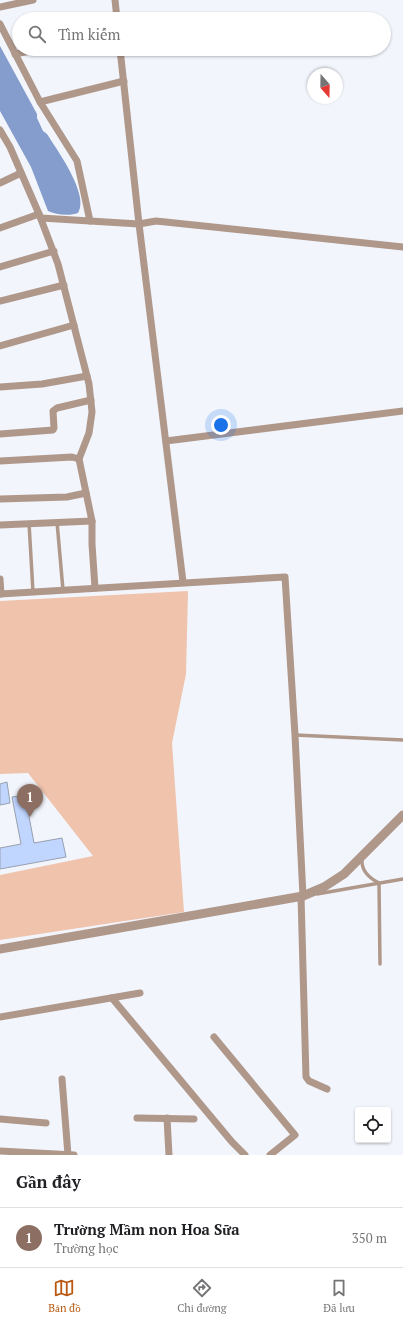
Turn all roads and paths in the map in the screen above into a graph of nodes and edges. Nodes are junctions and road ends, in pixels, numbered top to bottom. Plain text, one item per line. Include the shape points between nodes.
1 (33, 0) edge
2 (115, 0) edge
3 (20, 1) edge
4 (0, 7) edge
5 (116, 12) edge
6 (0, 24) edge
7 (12, 46) edge
8 (17, 56) edge
9 (121, 56) edge
10 (124, 81) junction
11 (40, 102) junction
12 (0, 130) edge
13 (21, 173) junction
14 (0, 183) edge
15 (40, 216) junction
16 (90, 221) junction
17 (139, 224) junction
18 (0, 228) edge
19 (403, 247) edge
20 (54, 251) junction
21 (0, 266) edge
22 (64, 285) junction
23 (0, 301) edge
24 (74, 324) junction
25 (0, 346) edge
26 (87, 376) junction
27 (0, 387) edge
28 (91, 400) junction
29 (403, 411) edge
30 (0, 434) edge
31 (166, 442) junction
32 (79, 459) junction
33 (0, 461) edge
34 (86, 493) junction
35 (0, 499) edge
36 (92, 521) junction
37 (57, 522) junction
38 (29, 523) junction
39 (0, 525) edge
40 (0, 579) edge
41 (183, 582) junction
42 (95, 588) junction
43 (62, 590) junction
44 (33, 592) junction
45 (1, 594) edge
46 (295, 735) junction
47 (403, 740) edge
48 (403, 815) edge
49 (362, 857) junction
50 (403, 879) edge
51 (379, 883) junction
52 (302, 896) junction
53 (0, 949) edge
54 (380, 964) dead end
55 (140, 993) dead end
56 (112, 998) junction
57 (0, 1017) edge
58 (214, 1037) dead end
59 (62, 1079) dead end
60 (327, 1089) dead end
61 (0, 1118) edge
62 (137, 1118) dead end
63 (167, 1118) junction
64 (194, 1119) dead end
65 (46, 1123) dead end
66 (0, 1151) edge
67 (68, 1155) edge
68 (74, 1155) edge
69 (169, 1155) edge
70 (245, 1155) edge
71 (270, 1155) edge

1 - 3 street
2 - 5 street
3 - 4 street
6 - 7 street
8 - 11 street
9 - 10 street
10 - 11 street
10 - 17 street
11 - 16 street via 77,161
12 - 13 street
13 - 14 street
13 - 15 street
15 - 16 street
15 - 18 street
15 - 20 street
16 - 17 street
17 - 19 street via 156,221
17 - 31 street
20 - 21 street
20 - 22 street
22 - 23 street
22 - 24 street
24 - 25 street
24 - 26 street
26 - 27 street via 42,384
26 - 28 street
28 - 30 street via 53,411 53,430
28 - 32 street via 89,433
29 - 31 street
31 - 41 street
32 - 33 street via 72,457
32 - 34 street
34 - 35 street via 68,497
34 - 36 street
36 - 37 street
36 - 42 street
37 - 38 street
37 - 43 lane
38 - 39 street
38 - 44 lane
40 - 45 street
41 - 42 street
41 - 46 street via 285,577
42 - 43 street
43 - 44 street
44 - 45 street
46 - 47 lane
46 - 52 street
48 - 49 street
49 - 51 lane via 361,865 365,873
49 - 52 street via 344,874 324,887
50 - 51 lane
51 - 52 lane
51 - 54 lane
52 - 53 street
52 - 60 street via 306,1077
55 - 56 street
56 - 57 street
56 - 70 street
58 - 71 street via 295,1135
59 - 67 street
61 - 65 street
62 - 63 street
63 - 64 street
63 - 69 street
66 - 67 street
67 - 68 street

